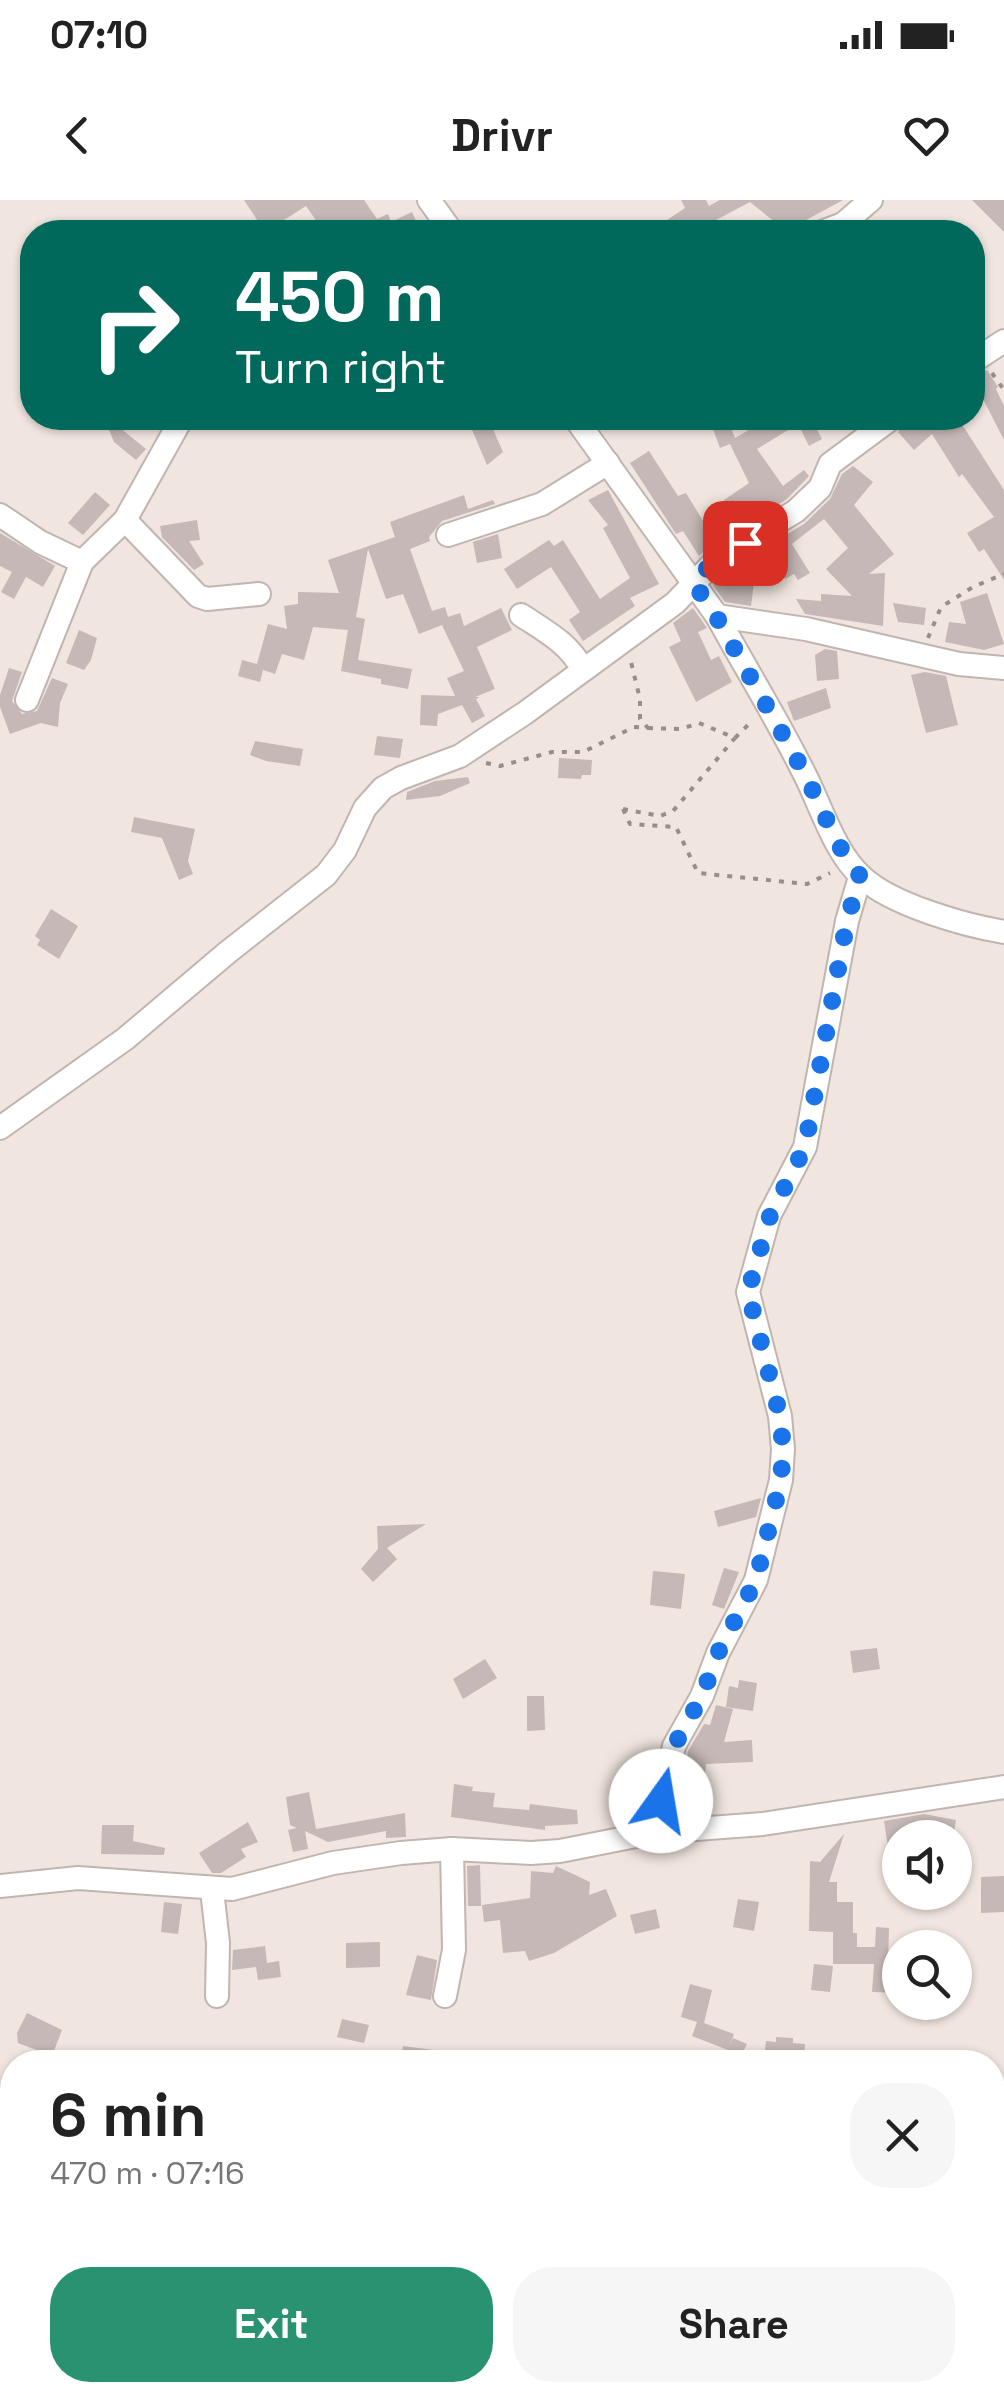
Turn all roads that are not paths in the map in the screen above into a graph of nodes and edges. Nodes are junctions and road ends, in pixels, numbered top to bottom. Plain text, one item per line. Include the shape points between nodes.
1 (871, 200) edge
2 (848, 220) edge
3 (175, 430) edge
4 (584, 430) edge
5 (876, 430) edge
6 (608, 463) junction
7 (0, 515) edge
8 (125, 520) junction
9 (448, 536) dead end
10 (82, 562) junction
11 (693, 582) junction
12 (259, 594) dead end
13 (521, 615) dead end
14 (716, 616) junction
15 (1004, 668) edge
16 (583, 670) junction
17 (27, 700) dead end
18 (855, 870) junction
19 (1004, 932) edge
20 (0, 1128) edge
21 (1004, 1787) edge
22 (656, 1832) junction
23 (452, 1850) junction
24 (0, 1886) edge
25 (212, 1890) junction
26 (217, 1996) dead end
27 (445, 1996) dead end

1 - 2 street
3 - 8 street
4 - 6 street
5 - 11 street via 830,464 820,488 796,511 717,559
6 - 9 street via 542,504
6 - 11 street
7 - 10 street
8 - 10 street
8 - 12 street via 198,596
10 - 17 street
11 - 14 street
11 - 16 street via 675,603
13 - 16 street via 563,643
14 - 15 street
14 - 18 street
16 - 20 street via 460,756 373,796 326,875 125,1039
18 - 19 street via 881,892
18 - 22 street via 805,1147 770,1216 748,1292 780,1416 781,1480 756,1580 674,1746
21 - 22 street via 763,1824
22 - 23 street via 531,1853
23 - 25 street via 333,1862
23 - 27 street via 454,1950
24 - 25 street via 78,1878
25 - 26 street

